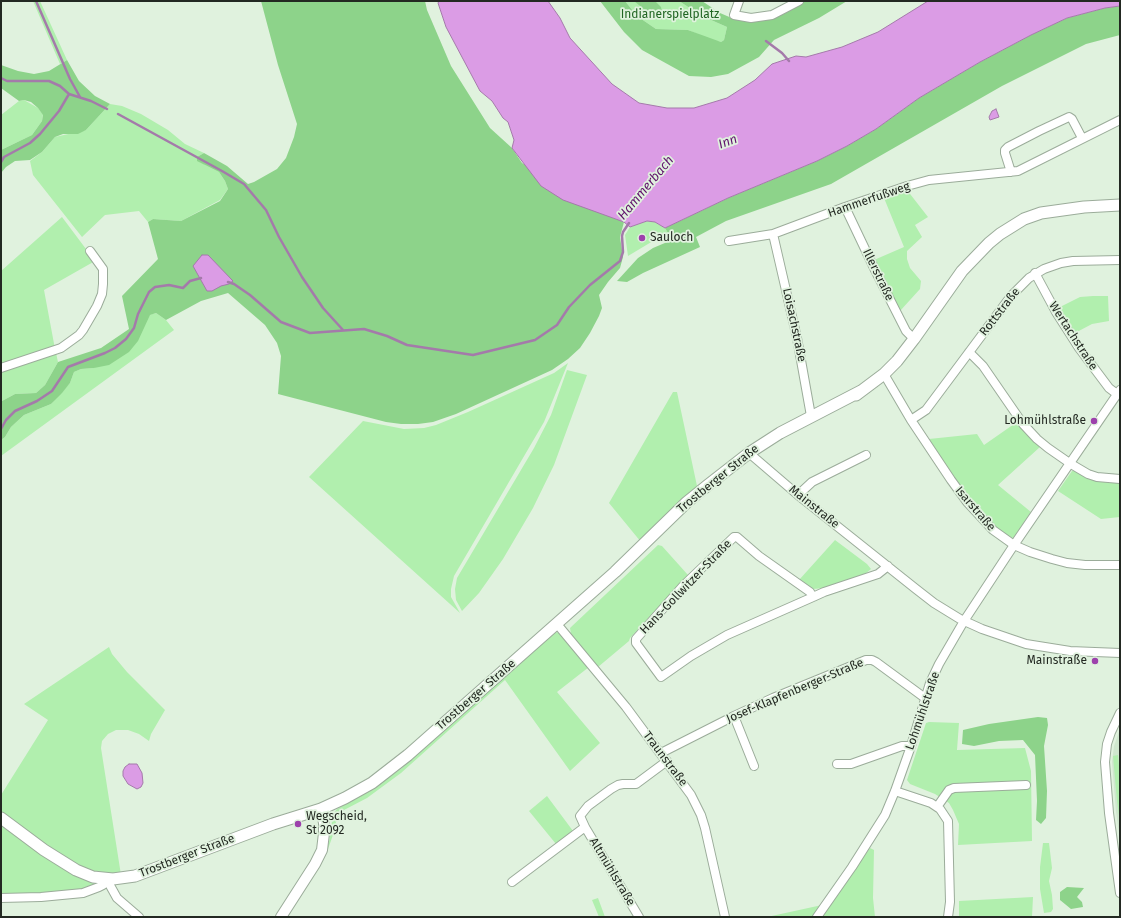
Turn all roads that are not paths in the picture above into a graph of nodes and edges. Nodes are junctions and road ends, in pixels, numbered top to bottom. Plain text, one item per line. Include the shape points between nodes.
1 (739, 1) edge
2 (799, 1) edge
3 (1120, 120) edge
4 (1082, 138) junction
5 (1011, 172) junction
6 (1120, 205) edge
7 (845, 207) junction
8 (773, 234) junction
9 (729, 241) dead end
10 (90, 251) dead end
11 (1120, 260) edge
12 (1035, 273) junction
13 (914, 340) junction
14 (969, 352) junction
15 (1, 368) edge
16 (884, 374) junction
17 (861, 392) junction
18 (1119, 392) edge
19 (811, 416) junction
20 (911, 420) junction
21 (796, 424) junction
22 (749, 453) junction
23 (866, 455) dead end
24 (1071, 464) junction
25 (1120, 479) edge
26 (798, 495) junction
27 (1014, 546) junction
28 (1120, 565) edge
29 (888, 566) junction
30 (814, 598) junction
31 (964, 621) junction
32 (557, 624) junction
33 (1120, 653) edge
34 (925, 698) junction
35 (1120, 713) edge
36 (734, 716) junction
37 (911, 746) junction
38 (661, 753) junction
39 (668, 761) junction
40 (837, 764) dead end
41 (754, 766) dead end
42 (1026, 785) dead end
43 (895, 791) junction
44 (937, 806) junction
45 (320, 809) junction
46 (1, 818) edge
47 (585, 827) junction
48 (107, 880) junction
49 (512, 882) dead end
50 (1120, 892) edge
51 (1, 898) edge
52 (139, 917) edge
53 (281, 917) edge
54 (639, 917) edge
55 (725, 917) edge
56 (817, 917) edge
57 (948, 917) edge

1 - 2 street via 734,16 751,18 772,15
3 - 4 street, Hammerfußweg
4 - 5 street, Hammerfußweg via 1018,171
4 - 5 street via 1072,119 1068,117 1008,147 1004,153
5 - 7 street, Hammerfußweg via 929,180
6 - 13 main road, Trostberger Straße via 1041,213 1011,227 989,243 962,271
7 - 8 street, Hammerfußweg
7 - 13 street, Illerstraße via 906,331
8 - 9 street, Hammerfußweg
8 - 19 street, Loisachstraße via 797,338
10 - 15 street via 103,269 103,284 97,306 83,330 61,348
11 - 12 street, Rottstraße via 1073,261
12 - 14 street, Rottstraße via 1011,296
12 - 18 street, Wertachstraße via 1079,348 1109,388
13 - 16 main road, Trostberger Straße
14 - 20 street, Rottstraße via 926,410
14 - 24 street via 983,366 1012,409 1037,439
16 - 17 main road, Trostberger Straße
16 - 20 street, Isarstraße
17 - 19 main road, Trostberger Straße
17 - 21 main road, Trostberger Straße via 824,415
18 - 24 street, Lohmühlstraße
19 - 21 main road, Trostberger Straße
20 - 27 street, Isarstraße via 967,502 993,530
21 - 22 main road, Trostberger Straße
22 - 26 street, Mainstraße
22 - 32 main road, Trostberger Straße via 687,502
23 - 26 street via 812,482
24 - 25 street via 1097,477
24 - 27 street, Lohmühlstraße
26 - 29 street, Mainstraße
27 - 28 street, Isarstraße via 1067,563
27 - 31 street, Lohmühlstraße
29 - 30 street, Hans-Gollwitzer-Straße via 878,574 824,592
29 - 31 street, Mainstraße via 934,603
30 - 30 street, Hans-Gollwitzer-Straße via 810,592 734,537 683,586 636,639 636,643 661,677 727,635
31 - 33 street, Mainstraße via 1026,644 1070,652
31 - 34 street, Lohmühlstraße via 939,664
32 - 38 street, Traunstraße
32 - 45 main road, Trostberger Straße via 392,769 362,789
34 - 36 street, Josef-Klapfenberger-Straße via 881,666 868,660
34 - 37 street, Lohmühlstraße
35 - 50 street via 1107,744 1105,762
36 - 38 street, Josef-Klapfenberger-Straße
36 - 41 street
37 - 40 street via 902,746 851,764
37 - 43 street, Lohmühlstraße
38 - 39 street, Traunstraße
39 - 47 street, Altmühlstraße via 640,782 618,785 588,806 580,816
39 - 55 street, Traunstraße via 692,795 701,815
42 - 44 street via 954,788 949,790
43 - 44 street
43 - 56 street, Lohmühlstraße via 874,833
44 - 57 street via 944,813 949,825
45 - 48 main road, Trostberger Straße via 135,876
45 - 53 street via 324,823 322,850
46 - 48 main road, Trostberger Straße via 76,870
47 - 49 street, Altmühlstraße
47 - 54 street, Altmühlstraße
48 - 51 street, Trostberger Straße via 103,885 83,893
48 - 52 street via 117,898

